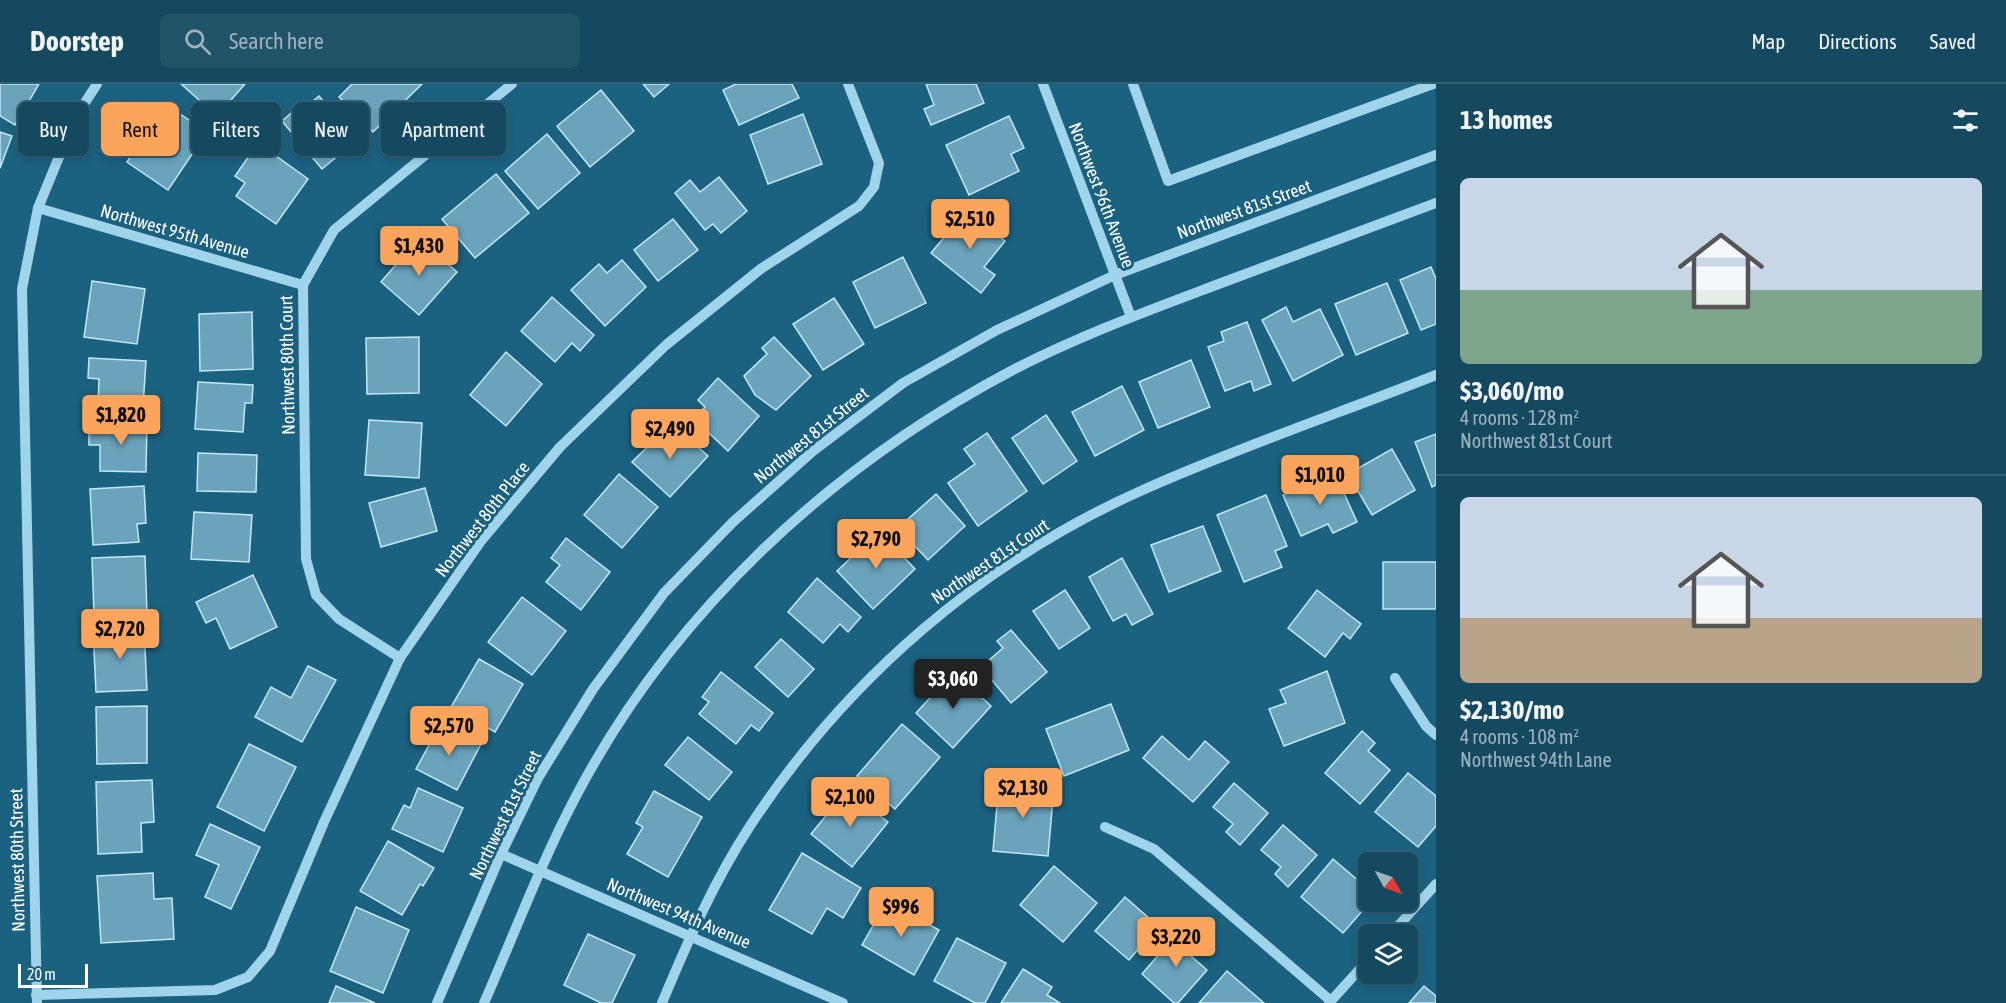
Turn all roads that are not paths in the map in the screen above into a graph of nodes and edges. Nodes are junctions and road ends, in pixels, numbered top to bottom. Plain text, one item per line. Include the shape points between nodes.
1 (98, 84) edge
2 (512, 84) edge
3 (848, 84) edge
4 (1043, 84) edge
5 (1133, 84) edge
6 (1432, 84) edge
7 (1436, 155) edge
8 (1436, 203) edge
9 (38, 208) junction
10 (1115, 275) junction
11 (303, 285) junction
12 (1131, 317) junction
13 (1436, 375) edge
14 (400, 658) junction
15 (1395, 678) dead end
16 (1436, 735) edge
17 (1105, 828) dead end
18 (501, 854) junction
19 (541, 871) junction
20 (1436, 884) edge
21 (1400, 924) edge
22 (690, 936) junction
23 (1358, 971) edge
24 (37, 999) edge
25 (1330, 1002) edge
26 (437, 1003) edge
27 (484, 1003) edge
28 (662, 1003) edge
29 (843, 1003) edge

1 - 9 street, Northwest 80th Street via 75,118
2 - 11 street, Northwest 80th Court via 334,230
3 - 14 street, Northwest 80th Place via 879,164 874,187 858,206 762,268 666,345 560,447 481,541
4 - 10 street, Northwest 96th Avenue
5 - 6 street via 1168,181
7 - 10 street, Northwest 81st Street
8 - 12 street
9 - 11 street, Northwest 95th Avenue
9 - 24 street, Northwest 80th Street via 22,289
10 - 12 street, Northwest 96th Avenue
10 - 18 street, Northwest 81st Street via 998,330 903,384 813,451 733,522 664,593 593,689 538,778
11 - 14 street, Northwest 80th Court via 306,559 316,595 339,619
12 - 19 street via 1013,370 928,418 840,480 762,548 695,620 628,712 575,798
13 - 22 street, Northwest 81st Court via 1144,489 1034,547 946,608 869,679 807,747 749,827
14 - 24 street, Northwest 80th Place via 270,951 248,977 216,990
15 - 16 street
17 - 25 street via 1154,849
18 - 19 street, Northwest 94th Avenue
18 - 26 street, Northwest 81st Street
19 - 22 street, Northwest 94th Avenue
19 - 27 street
20 - 21 street
22 - 28 street, Northwest 81st Court
22 - 29 street, Northwest 94th Avenue
23 - 25 street

